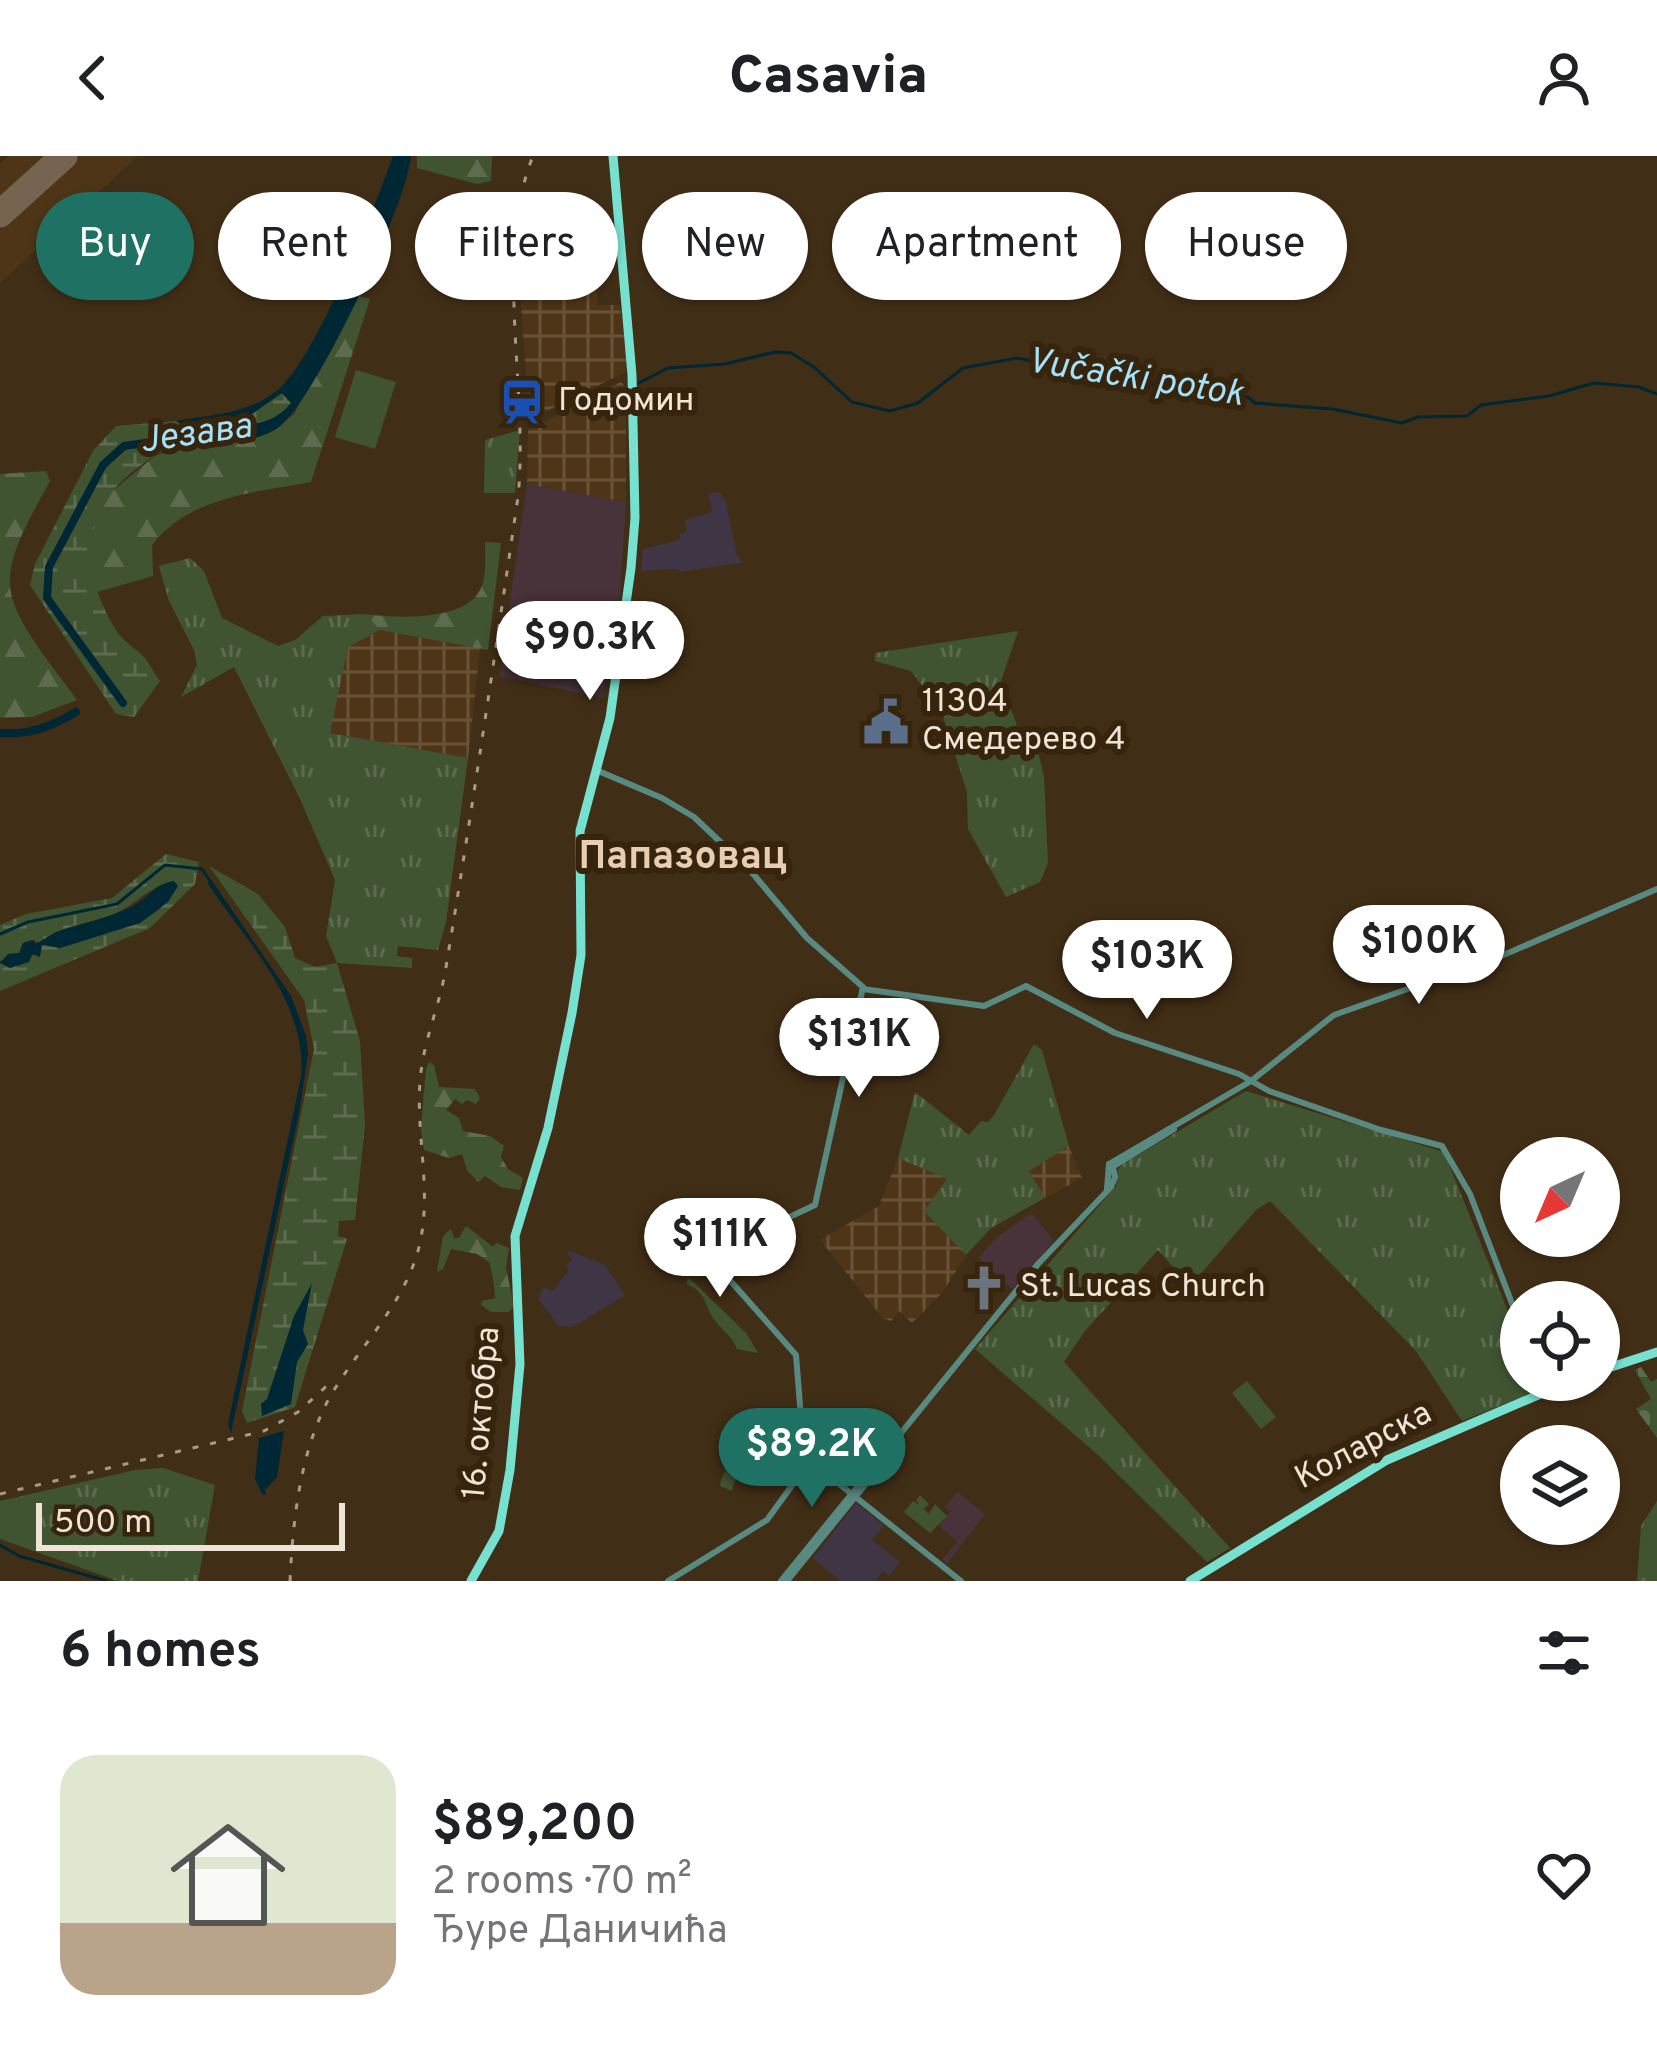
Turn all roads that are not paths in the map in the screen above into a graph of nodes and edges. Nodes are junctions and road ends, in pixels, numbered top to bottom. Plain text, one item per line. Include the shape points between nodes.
1 (613, 156) edge
2 (596, 770) junction
3 (1657, 889) edge
4 (863, 989) junction
5 (1251, 1081) junction
6 (1503, 1281) edge
7 (1657, 1352) edge
8 (1620, 1364) edge
9 (1510, 1401) edge
10 (809, 1462) junction
11 (855, 1496) junction
12 (472, 1581) edge
13 (668, 1581) edge
14 (784, 1581) edge
15 (961, 1581) edge
16 (1190, 1581) edge

1 - 2 main road, 16. октобра via 630,332 634,518 622,642
2 - 4 street via 694,817
2 - 12 main road, 16. октобра via 580,831 581,955 572,1013 514,1243 520,1364 510,1470 501,1525
3 - 5 street via 1334,1015
4 - 5 street via 984,1006 1026,986 1115,1033
4 - 10 street via 814,1205 740,1240 708,1240 704,1247 798,1358 802,1453
5 - 6 street via 1445,1148
5 - 11 street via 1110,1167 1114,1181
7 - 8 main road
9 - 16 main road, Коларска via 1375,1466
10 - 11 street
10 - 13 street via 766,1520
11 - 14 street
11 - 15 street

